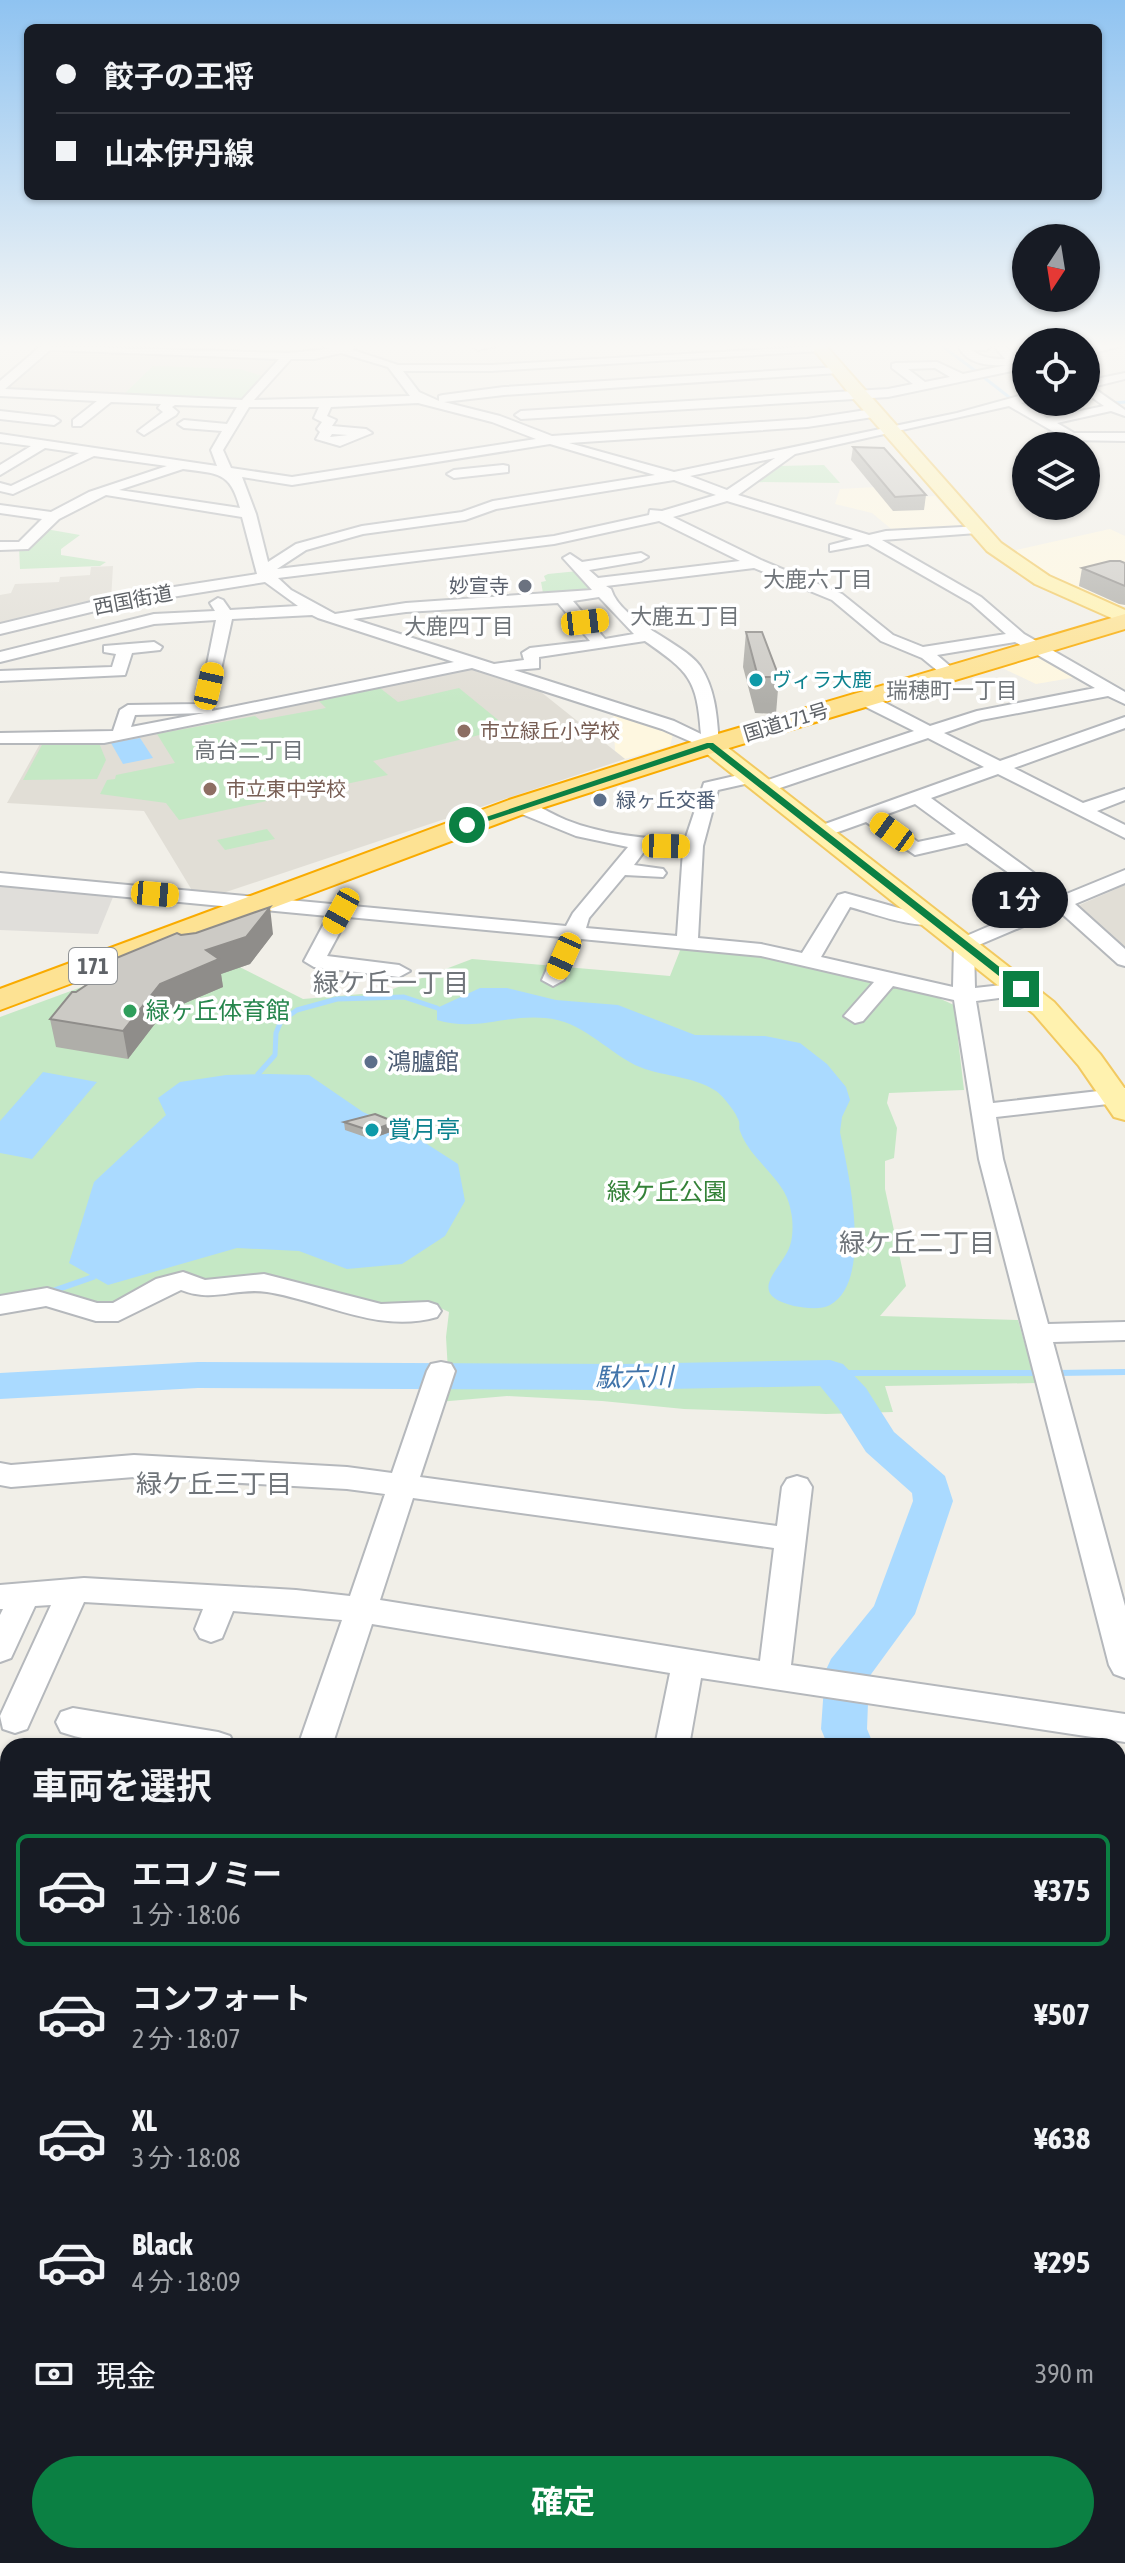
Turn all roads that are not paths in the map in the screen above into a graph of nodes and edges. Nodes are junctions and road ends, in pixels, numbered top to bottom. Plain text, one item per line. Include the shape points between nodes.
1 (64, 466) edge
2 (101, 466) edge
3 (180, 466) edge
4 (186, 466) edge
5 (223, 466) edge
6 (390, 466) edge
7 (635, 466) edge
8 (700, 466) edge
9 (705, 466) edge
10 (773, 466) edge
11 (921, 466) edge
12 (96, 468) dead end
13 (503, 469) dead end
14 (226, 472) junction
15 (454, 474) dead end
16 (761, 474) junction
17 (674, 476) junction
18 (133, 482) junction
19 (0, 487) edge
20 (107, 493) junction
21 (572, 494) junction
22 (728, 496) junction
23 (244, 498) junction
24 (535, 498) junction
25 (639, 503) dead end
26 (584, 506) dead end
27 (0, 509) edge
28 (688, 509) junction
29 (553, 512) dead end
30 (249, 514) junction
31 (28, 515) junction
32 (50, 516) junction
33 (661, 516) junction
34 (457, 517) junction
35 (708, 517) dead end
36 (16, 527) dead end
37 (977, 529) junction
38 (871, 540) junction
39 (0, 546) edge
40 (835, 548) dead end
41 (474, 551) junction
42 (641, 557) dead end
43 (787, 560) dead end
44 (761, 564) junction
45 (265, 574) junction
46 (208, 586) junction
47 (601, 588) junction
48 (564, 600) junction
49 (313, 610) junction
50 (224, 617) junction
51 (334, 619) junction
52 (606, 620) junction
53 (1125, 620) edge
54 (26, 623) junction
55 (0, 629) edge
56 (648, 636) junction
57 (1026, 642) junction
58 (600, 643) junction
59 (58, 646) junction
60 (154, 647) dead end
61 (125, 649) junction
62 (923, 652) junction
63 (0, 657) edge
64 (471, 663) junction
65 (492, 669) junction
66 (950, 673) junction
67 (57, 674) junction
68 (0, 676) edge
69 (1107, 691) junction
70 (864, 699) junction
71 (1125, 699) edge
72 (206, 708) junction
73 (245, 711) junction
74 (1125, 722) edge
75 (928, 732) junction
76 (120, 735) junction
77 (0, 738) edge
78 (710, 745) junction
79 (999, 768) junction
80 (758, 782) junction
81 (1125, 794) edge
82 (917, 797) junction
83 (519, 806) junction
84 (1082, 810) junction
85 (869, 815) junction
86 (821, 832) junction
87 (1125, 832) edge
88 (972, 836) junction
89 (639, 846) junction
90 (693, 846) junction
91 (619, 869) junction
92 (656, 873) dead end
93 (1125, 876) edge
94 (0, 879) edge
95 (1061, 902) junction
96 (256, 903) junction
97 (341, 911) junction
98 (932, 919) junction
99 (574, 933) junction
100 (687, 944) junction
101 (964, 944) junction
102 (1125, 960) edge
103 (808, 961) junction
104 (399, 971) dead end
105 (553, 980) dead end
106 (887, 980) junction
107 (1021, 989) junction
108 (964, 996) junction
109 (0, 1000) edge
110 (855, 1016) dead end
111 (1122, 1101) edge
112 (984, 1111) junction
113 (0, 1305) edge
114 (428, 1311) dead end
115 (1125, 1331) edge
116 (1038, 1333) junction
117 (438, 1380) dead end
118 (4, 1482) edge
119 (403, 1485) junction
120 (797, 1487) dead end
121 (791, 1539) junction
122 (73, 1590) junction
123 (12, 1596) edge
124 (222, 1598) junction
125 (362, 1611) junction
126 (211, 1629) dead end
127 (0, 1649) edge
128 (688, 1663) junction
129 (1125, 1665) edge
130 (774, 1675) junction
131 (15, 1719) dead end
132 (73, 1722) dead end
133 (1125, 1728) edge
134 (170, 1738) edge
135 (318, 1738) edge
136 (674, 1738) edge

1 - 19 street via 13,490
2 - 12 street
3 - 18 street
4 - 14 street
5 - 14 street
6 - 14 street via 292,481
7 - 17 street
8 - 17 street, 西国街道
9 - 16 street
10 - 16 street
11 - 37 main road
13 - 15 street
14 - 23 street via 236,479
16 - 22 street
17 - 21 street, 西国街道
17 - 22 street
18 - 20 street
18 - 23 street
20 - 30 street
20 - 32 street
21 - 24 street, 西国街道
21 - 26 street
22 - 28 street
22 - 38 street
23 - 30 street
24 - 29 street
24 - 34 street, 西国街道
25 - 33 street
27 - 31 street
28 - 33 street
28 - 35 street
30 - 45 street
31 - 32 street
31 - 36 street
32 - 39 street via 23,546
33 - 41 street
33 - 44 street
34 - 41 street
34 - 45 street, 西国街道 via 362,530 301,547
37 - 38 street
37 - 53 main road via 1042,580
38 - 40 street
38 - 57 street via 976,600
41 - 45 street via 410,567
42 - 47 street via 575,562
43 - 44 street
44 - 47 street
44 - 62 street via 837,597 887,638
45 - 46 street, 西国街道
45 - 49 street
46 - 50 street
46 - 54 street, 西国街道
47 - 48 street
47 - 52 street
48 - 51 street
48 - 52 street
49 - 50 street
49 - 51 street
50 - 59 street via 154,619
50 - 72 street
51 - 64 street
52 - 56 street
52 - 58 street via 591,634
53 - 57 highway, 国道171号 / 171
54 - 55 street, 西国街道
54 - 59 street
56 - 58 street
56 - 78 street via 696,673 707,702
57 - 62 street
57 - 66 highway, 国道171号 / 171
57 - 69 street
58 - 65 street via 573,651 530,653 533,665
59 - 61 street
59 - 63 street
59 - 67 street
60 - 61 street
61 - 67 street via 119,672
62 - 66 street
64 - 65 street
64 - 73 street
65 - 78 street via 668,725
66 - 70 highway, 国道171号 / 171
67 - 68 street
69 - 71 street
69 - 75 street via 977,716
70 - 75 street
70 - 78 highway, 国道171号 / 171
72 - 73 street
72 - 76 street via 128,710
73 - 76 street
74 - 79 street
75 - 79 street
75 - 80 street
76 - 77 street
78 - 80 main road
78 - 83 highway, 国道171号 / 171
79 - 82 street
79 - 84 street
80 - 86 main road
80 - 90 street via 710,787
81 - 84 street
82 - 85 street
82 - 88 street
83 - 89 street via 552,823
83 - 96 highway, 国道171号 / 171
84 - 87 street
85 - 86 street
85 - 88 street via 915,849
86 - 98 main road
88 - 95 street
89 - 90 street
89 - 91 street
90 - 100 street
91 - 92 street
91 - 99 street via 580,917
93 - 95 street
94 - 96 street
95 - 101 street
95 - 102 street
96 - 97 street
96 - 109 highway, 国道171号 / 171
97 - 99 street
97 - 104 street via 314,961
98 - 101 main road
98 - 103 street via 845,899
99 - 100 street
99 - 105 street
100 - 103 street via 761,950
101 - 107 main road
101 - 108 street
103 - 106 street
106 - 108 street
106 - 110 street
107 - 108 street
107 - 111 main road via 1044,1008
108 - 112 street
111 - 112 street
112 - 116 street via 991,1159
113 - 114 street via 47,1297 96,1312 118,1312 165,1285 183,1281 203,1289 264,1283 381,1313
115 - 116 street
116 - 129 street
117 - 119 street
118 - 119 street via 134,1466
119 - 121 street
119 - 125 street
120 - 121 street
121 - 130 street
122 - 123 street
122 - 124 street
122 - 131 street
123 - 127 street
124 - 125 street
124 - 126 street
125 - 128 street
125 - 135 street
128 - 130 street
128 - 136 street
130 - 133 street
132 - 134 street

